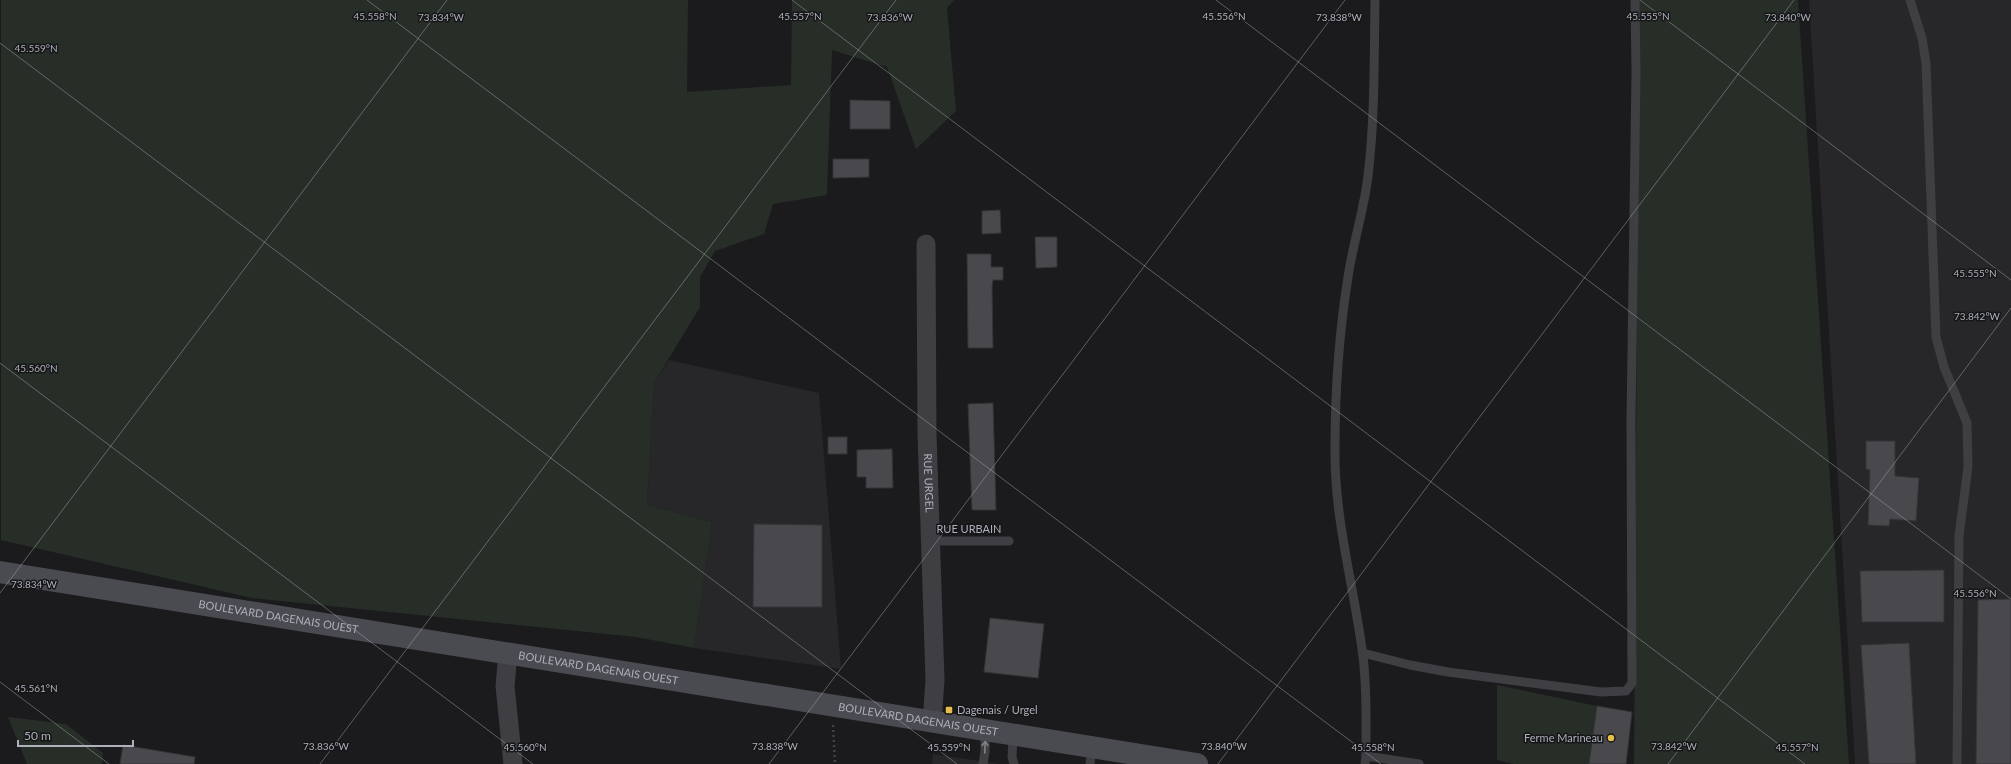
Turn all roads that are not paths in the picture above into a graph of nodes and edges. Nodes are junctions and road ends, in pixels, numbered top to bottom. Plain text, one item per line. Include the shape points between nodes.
1 (1375, 0) edge
2 (1635, 0) edge
3 (1910, 0) edge
4 (926, 244) dead end
5 (929, 541) junction
6 (1009, 541) dead end
7 (0, 572) edge
8 (1363, 653) junction
9 (508, 654) junction
10 (932, 722) junction
11 (985, 730) junction
12 (1013, 735) junction
13 (1091, 755) edge
14 (1366, 760) edge
15 (513, 764) edge
16 (983, 764) edge
17 (1014, 764) edge
18 (1197, 764) edge
19 (1419, 764) edge
20 (1956, 764) edge

1 - 8 lane via 1368,176 1342,313 1335,432 1337,486
2 - 8 lane via 1630,504 1632,683 1626,691 1601,692 1448,672
3 - 20 lane via 1922,38 1926,63 1936,337 1944,367 1967,423 1968,467 1959,536
4 - 5 street, RUE URGEL
5 - 6 lane, RUE URBAIN
5 - 10 street, RUE URGEL via 935,680
7 - 9 main road, BOULEVARD DAGENAIS OUEST
8 - 14 lane
9 - 10 main road, BOULEVARD DAGENAIS OUEST
9 - 15 street via 505,686
10 - 11 main road, BOULEVARD DAGENAIS OUEST
11 - 12 main road, BOULEVARD DAGENAIS OUEST
16 -> 11 lane
12 - 13 main road, BOULEVARD DAGENAIS OUEST
12 - 17 lane
13 - 18 main road, BOULEVARD DAGENAIS OUEST
14 - 19 lane

